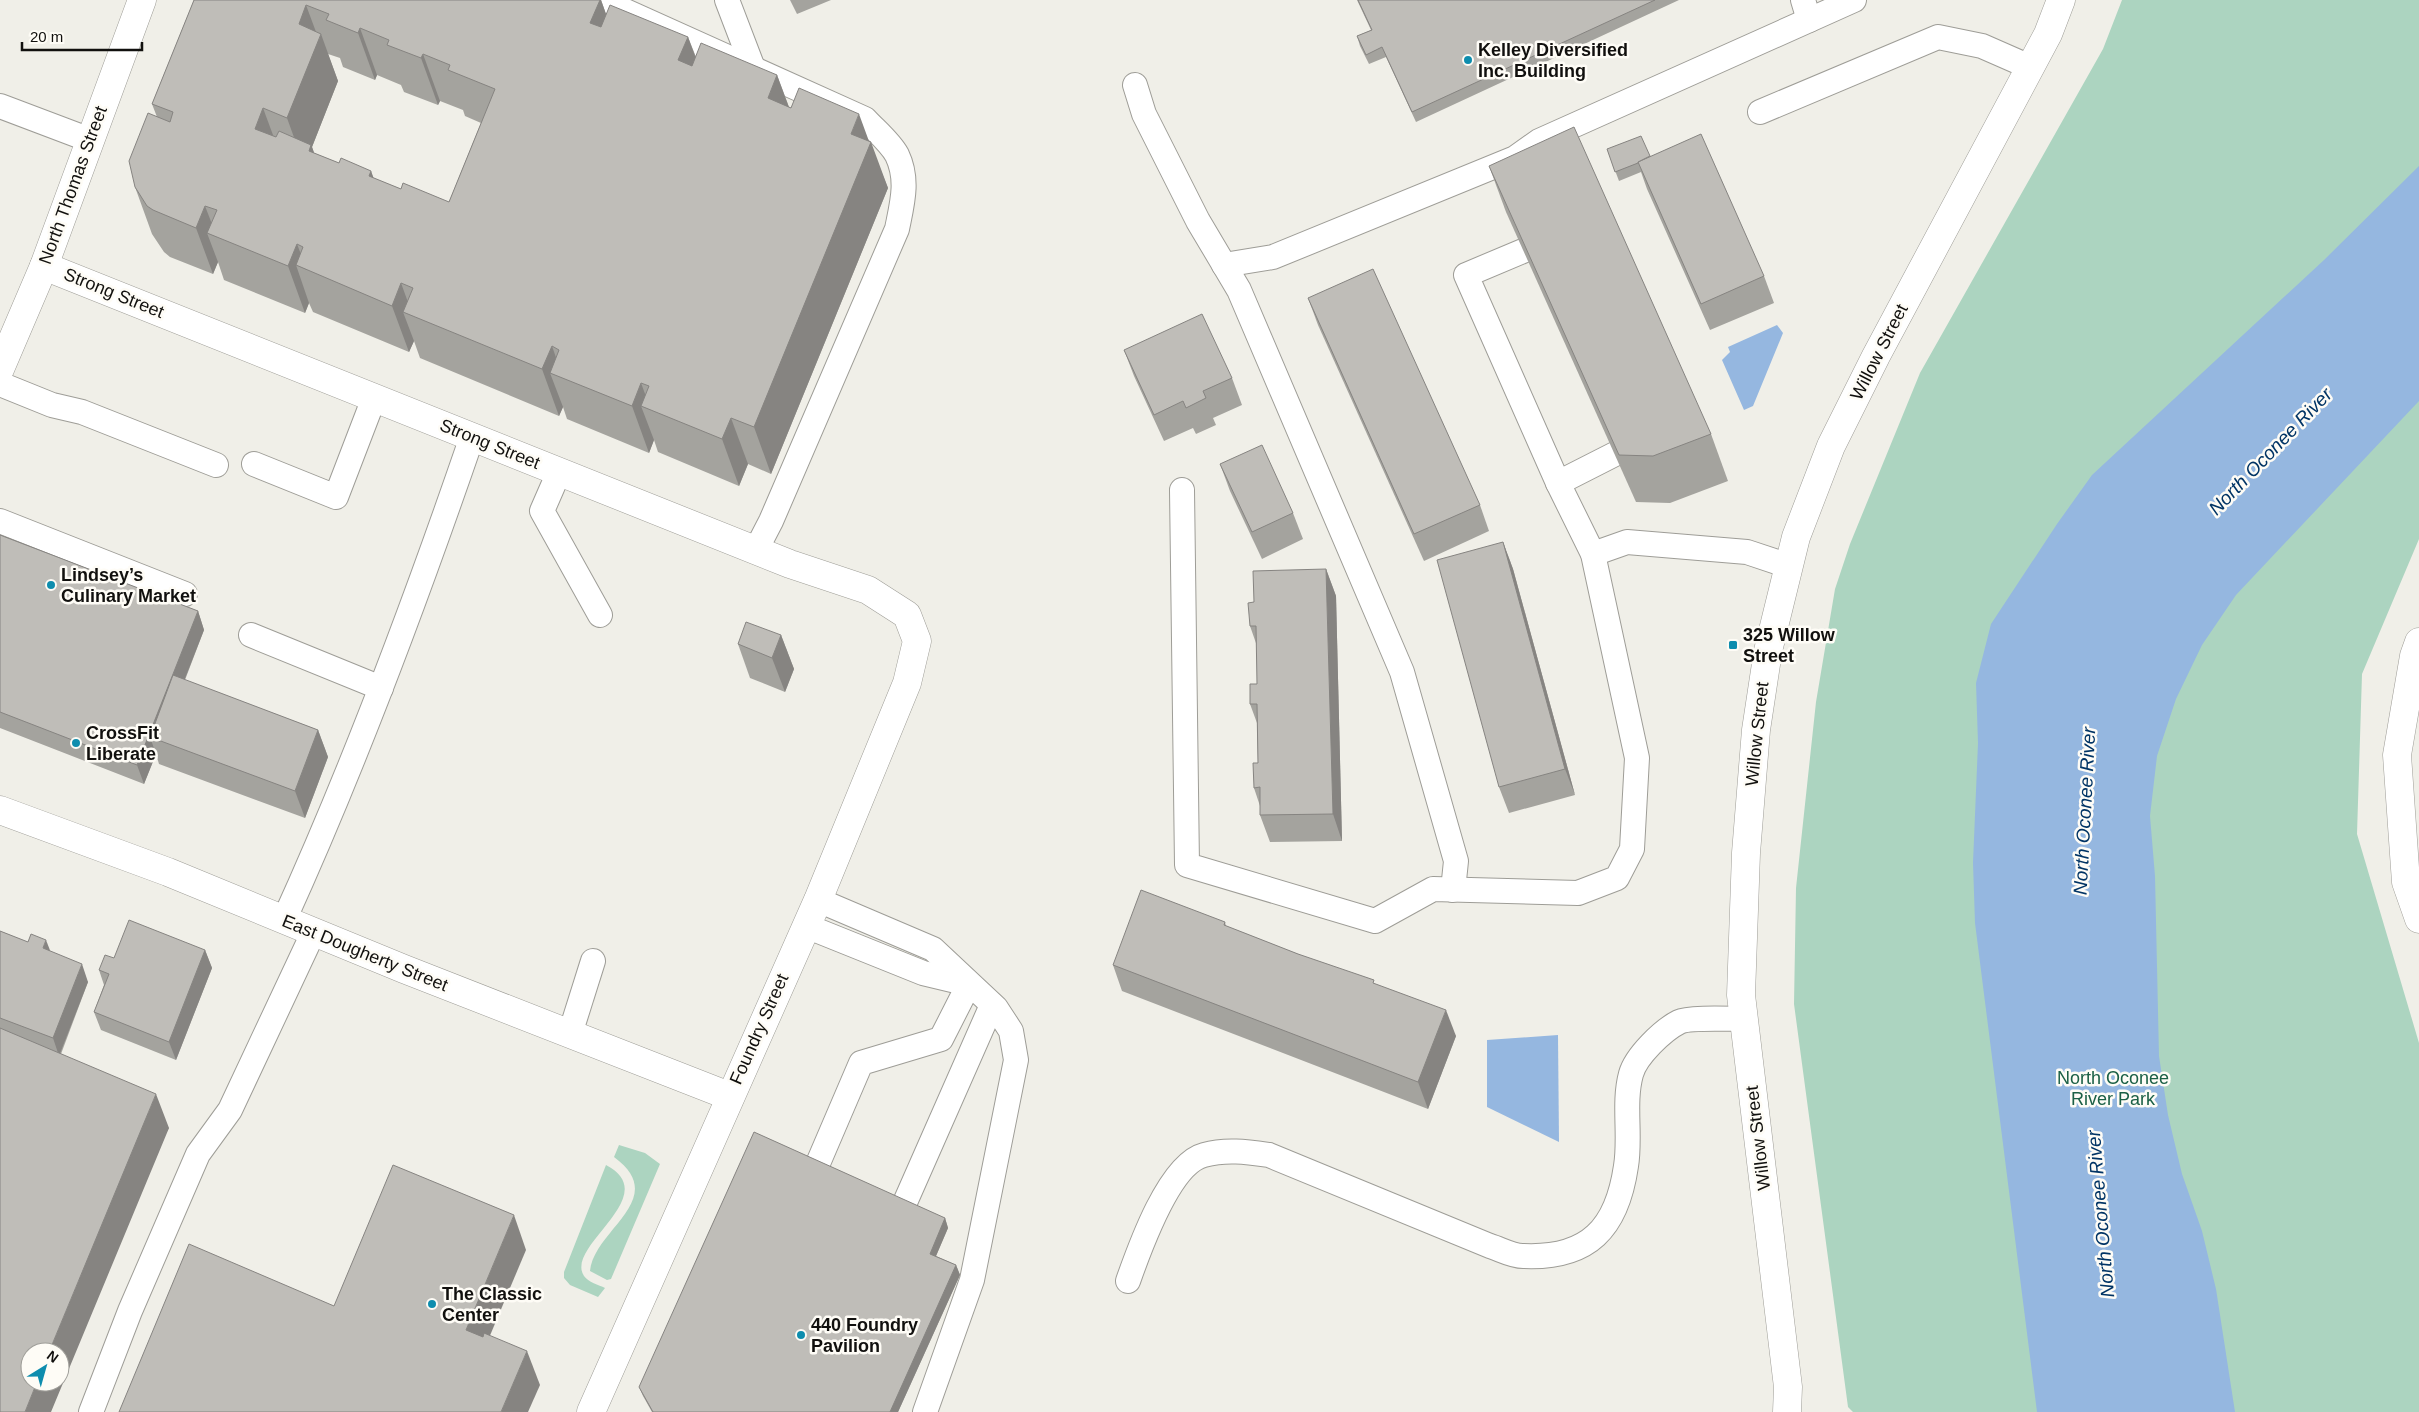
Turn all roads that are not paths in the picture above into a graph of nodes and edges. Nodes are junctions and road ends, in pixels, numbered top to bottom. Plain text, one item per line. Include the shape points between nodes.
1 (142, 0) edge
2 (601, 0) edge
3 (728, 0) edge
4 (1854, 0) edge
5 (2061, 0) edge
6 (1806, 10) edge
7 (2030, 67) junction
8 (753, 68) junction
9 (1135, 85) dead end
10 (0, 106) edge
11 (1760, 112) dead end
12 (90, 140) junction
13 (1523, 250) edge
14 (1224, 265) junction
15 (44, 266) junction
16 (0, 369) edge
17 (0, 384) edge
18 (374, 398) junction
19 (472, 437) junction
20 (1615, 454) edge
21 (254, 464) dead end
22 (216, 465) dead end
23 (559, 472) junction
24 (1558, 483) junction
25 (1182, 490) dead end
26 (0, 521) edge
27 (756, 550) junction
28 (1593, 554) junction
29 (1788, 566) junction
30 (185, 594) dead end
31 (600, 615) dead end
32 (251, 635) dead end
33 (917, 641) joint
34 (2419, 642) edge
35 (381, 688) junction
36 (0, 810) edge
37 (2411, 854) edge
38 (1453, 890) junction
39 (818, 900) junction
40 (284, 920) junction
41 (2419, 920) edge
42 (806, 926) junction
43 (314, 931) junction
44 (593, 961) dead end
45 (969, 984) junction
46 (992, 1005) junction
47 (1744, 1019) junction
48 (570, 1034) junction
49 (729, 1096) junction
50 (816, 1168) edge
51 (903, 1207) edge
52 (1128, 1281) dead end
53 (91, 1412) edge
54 (590, 1412) edge
55 (925, 1412) edge
56 (1787, 1412) edge

1 - 12 street, North Thomas Street
2 - 8 lane
3 - 8 lane
4 - 6 lane
5 - 7 street, Willow Street
6 - 14 lane via 1539,141 1516,158 1273,256
7 - 11 lane via 1982,46 1938,37
7 - 29 street, Willow Street via 1831,446
8 - 27 lane via 865,119 896,155 905,195 896,229
9 - 14 lane via 1144,114
10 - 12 lane
12 - 15 street, North Thomas Street
13 - 24 lane via 1466,275
14 - 38 lane via 1239,290 1283,388 1402,672 1456,860
15 - 16 street, North Thomas Street
15 - 18 street, Strong Street
17 - 22 lane via 52,405 82,412
18 - 19 street, Strong Street
18 - 21 lane via 336,497
19 - 23 street, Strong Street
19 - 35 lane
20 - 24 lane
23 - 27 street, Strong Street
23 - 31 lane via 542,511
24 - 28 lane
25 - 38 lane via 1187,864 1374,921 1433,889
26 - 30 lane
27 - 33 street, Strong Street via 868,590 907,615
28 - 29 lane via 1627,542 1747,552
28 - 38 lane via 1637,758 1632,850 1616,878 1578,893
29 - 47 street, Willow Street via 1768,651 1756,730 1746,853 1741,995
32 - 35 lane
33 - 39 street, Foundry Street via 907,683
34 - 37 street via 2397,755
35 - 40 lane via 335,806
36 - 40 street, East Dougherty Street via 168,872
37 - 41 street via 2406,882
39 - 42 street, Foundry Street
39 - 45 lane via 933,949
40 - 43 street, East Dougherty Street
42 - 45 lane via 923,973
42 - 49 street, Foundry Street
43 - 48 street, East Dougherty Street
43 - 53 lane via 230,1110 198,1154 130,1311
44 - 48 lane
45 - 46 lane
45 - 50 lane via 941,1039 861,1063
46 - 51 lane
46 - 55 lane via 1011,1031 1016,1060 972,1280
47 - 52 lane via 1680,1021 1649,1045 1631,1073 1627,1164 1618,1205 1606,1227 1584,1246 1553,1254 1521,1256 1269,1155 1234,1150 1202,1155 1184,1167 1152,1220
47 - 56 street, Willow Street via 1788,1387
48 - 49 street, East Dougherty Street
49 - 54 street, Foundry Street

